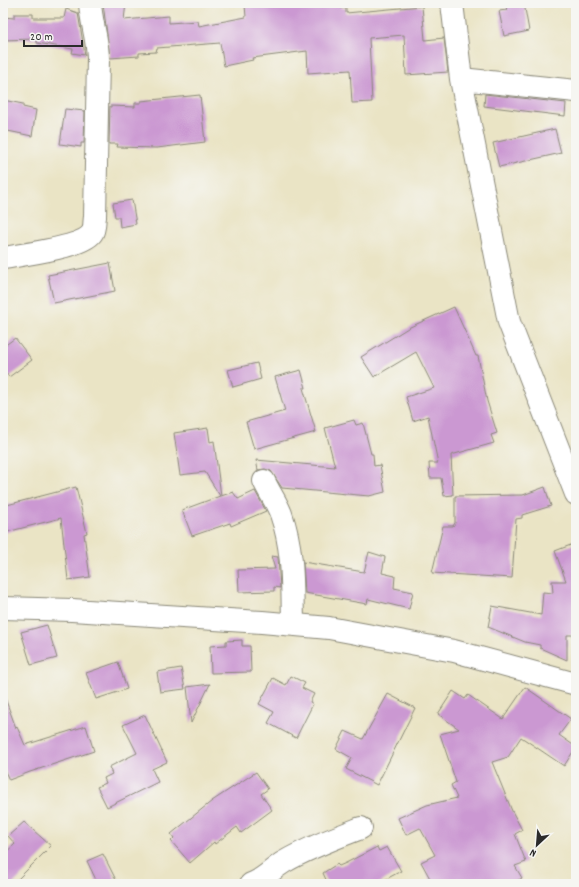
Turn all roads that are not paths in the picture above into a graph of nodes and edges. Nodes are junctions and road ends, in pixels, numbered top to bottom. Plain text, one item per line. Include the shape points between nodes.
1 (90, 3) edge
2 (452, 3) edge
3 (461, 79) junction
4 (576, 91) edge
5 (3, 258) edge
6 (264, 481) dead end
7 (575, 488) edge
8 (3, 608) edge
9 (293, 624) junction
10 (576, 684) edge
11 (361, 828) dead end
12 (251, 884) edge

1 - 5 street via 98,51 93,232 84,241
2 - 3 street
3 - 4 street
3 - 7 street via 509,322
6 - 9 street via 280,513 289,545 292,563
8 - 9 street
9 - 10 street via 373,634 454,650
11 - 12 street via 284,862 261,881

